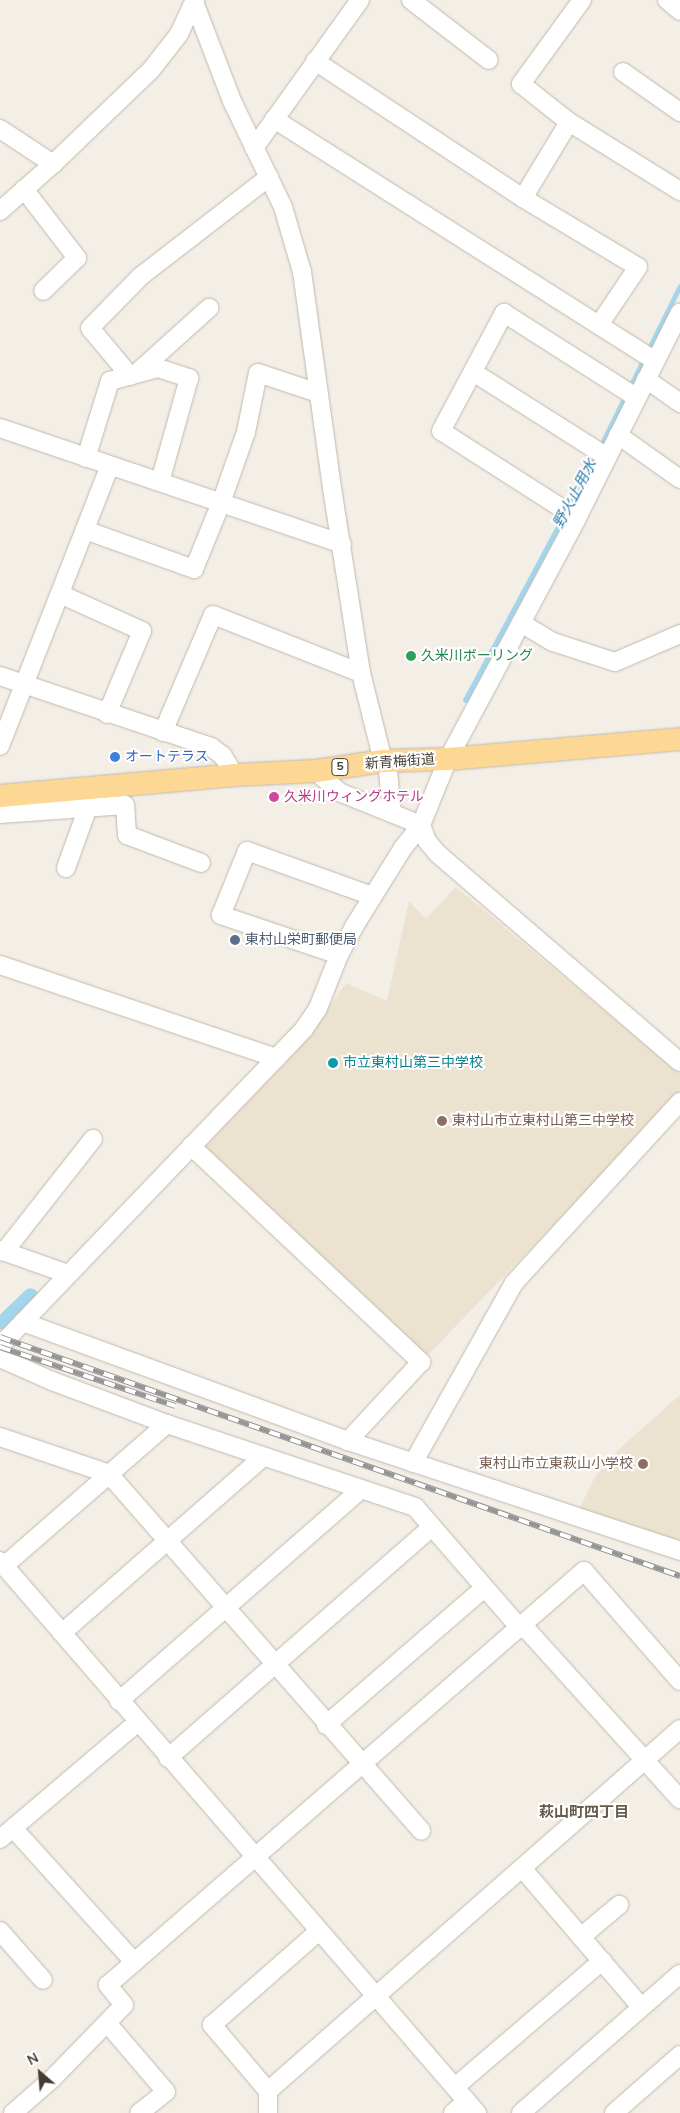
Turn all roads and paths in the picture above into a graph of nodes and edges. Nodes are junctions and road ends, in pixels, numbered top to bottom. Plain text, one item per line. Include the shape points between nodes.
1 (360, 0) edge
2 (411, 0) edge
3 (582, 0) edge
4 (667, 0) edge
5 (195, 1) edge
6 (680, 11) edge
7 (488, 60) dead end
8 (316, 61) junction
9 (623, 72) dead end
10 (680, 112) edge
11 (274, 119) junction
12 (569, 122) junction
13 (0, 129) edge
14 (254, 148) junction
15 (53, 164) junction
16 (269, 177) junction
17 (24, 189) junction
18 (680, 191) edge
19 (524, 198) junction
20 (0, 211) edge
21 (43, 291) dead end
22 (209, 308) dead end
23 (680, 312) edge
24 (599, 325) junction
25 (675, 337) edge
26 (649, 357) junction
27 (473, 372) junction
28 (133, 375) junction
29 (646, 379) junction
30 (318, 393) junction
31 (629, 393) junction
32 (680, 403) edge
33 (0, 428) edge
34 (618, 435) junction
35 (600, 452) junction
36 (86, 458) junction
37 (110, 466) junction
38 (680, 480) edge
39 (160, 482) junction
40 (221, 504) junction
41 (570, 514) junction
42 (85, 530) junction
43 (342, 544) junction
44 (60, 594) junction
45 (521, 623) junction
46 (680, 634) edge
47 (361, 673) junction
48 (0, 676) edge
49 (24, 685) junction
50 (107, 714) junction
51 (163, 732) junction
52 (680, 739) edge
53 (0, 746) edge
54 (448, 759) junction
55 (385, 761) junction
56 (316, 771) junction
57 (234, 775) junction
58 (0, 796) edge
59 (88, 807) junction
60 (392, 813) junction
61 (0, 814) edge
62 (421, 825) junction
63 (201, 863) dead end
64 (66, 868) dead end
65 (372, 896) junction
66 (339, 954) junction
67 (0, 965) edge
68 (277, 1058) junction
69 (680, 1062) edge
70 (680, 1102) edge
71 (93, 1139) dead end
72 (191, 1146) junction
73 (2, 1251) edge
74 (68, 1274) junction
75 (23, 1322) junction
76 (0, 1346) edge
77 (0, 1358) edge
78 (167, 1424) junction
79 (0, 1437) edge
80 (348, 1441) junction
81 (263, 1457) junction
82 (413, 1463) junction
83 (109, 1474) junction
84 (361, 1489) junction
85 (432, 1527) junction
86 (167, 1539) junction
87 (680, 1551) edge
88 (2, 1563) edge
89 (484, 1588) junction
90 (225, 1607) junction
91 (519, 1627) junction
92 (62, 1633) junction
93 (275, 1666) junction
94 (680, 1681) edge
95 (119, 1701) junction
96 (138, 1722) junction
97 (326, 1725) junction
98 (680, 1729) edge
99 (168, 1758) junction
100 (644, 1761) junction
101 (361, 1765) junction
102 (680, 1799) edge
103 (421, 1831) dead end
104 (6, 1833) edge
105 (255, 1858) junction
106 (522, 1868) junction
107 (619, 1905) dead end
108 (0, 1931) edge
109 (319, 1931) junction
110 (581, 1937) junction
111 (602, 1961) junction
112 (134, 1962) junction
113 (43, 1980) dead end
114 (677, 1982) edge
115 (376, 1996) junction
116 (641, 2007) junction
117 (108, 2024) junction
118 (680, 2055) edge
119 (455, 2088) junction
120 (268, 2091) junction
121 (472, 2107) edge
122 (13, 2113) edge
123 (139, 2113) edge
124 (268, 2113) edge
125 (453, 2113) edge
126 (521, 2113) edge
127 (614, 2113) edge

1 - 8 street
2 - 7 street
3 - 12 street via 521,84
4 - 6 street
5 - 14 street via 232,101
5 - 15 street via 179,34 162,58
8 - 11 street
8 - 19 street
9 - 10 street
11 - 14 street
11 - 24 street
12 - 18 street
12 - 19 street
13 - 15 street
14 - 16 street
15 - 17 street
16 - 28 street via 141,276 90,328
16 - 30 street via 283,207 302,272
17 - 20 street
17 - 21 street via 77,258
19 - 24 street via 638,267
22 - 28 street
23 - 25 street
24 - 26 street
25 - 26 street
26 - 29 street
27 - 31 street via 504,313
27 - 35 street
27 - 41 street via 442,431
28 - 36 street via 110,381
28 - 39 street via 158,368 189,378
29 - 31 street
29 - 32 street
30 - 40 street via 258,374 246,432
30 - 43 street
31 - 34 street
33 - 36 street
34 - 35 street
34 - 38 street
35 - 41 street
36 - 37 street
37 - 39 street
37 - 42 street
39 - 40 street
40 - 42 street via 194,569
40 - 43 street
41 - 45 street
42 - 44 street
43 - 47 street
44 - 49 street
44 - 50 street via 142,631
45 - 46 street via 553,642 615,662
45 - 54 street
47 - 51 street via 213,615
47 - 55 street
48 - 49 street
49 - 50 street
49 - 53 street
50 - 51 street
51 - 57 street via 211,747 223,756
52 - 54 main road, 新青梅街道 / 5
54 - 55 main road, 新青梅街道 / 5
54 - 62 street
55 - 56 main road, 新青梅街道 / 5
55 - 60 street
56 - 57 main road, 新青梅街道 / 5
56 - 60 street via 339,792
57 - 58 main road, 新青梅街道 / 5
59 - 61 street
59 - 63 street via 125,805 127,835
59 - 64 street
60 - 62 street
62 - 65 street
62 - 69 street via 427,841 438,854
65 - 66 street
65 - 66 street via 246,850 221,915
66 - 68 street via 318,1008
67 - 68 street
68 - 72 street
70 - 82 street via 514,1283
71 - 73 street
72 - 74 street
72 - 80 street via 422,1362
73 - 74 street
74 - 75 street
75 - 76 street
75 - 80 street
77 - 78 street
78 - 81 street
78 - 83 street
79 - 83 street
80 - 82 street
81 - 84 street
81 - 86 street
82 - 87 street
83 - 86 street
83 - 88 street
84 - 85 street via 414,1507
84 - 90 street
85 - 89 street
85 - 93 street
86 - 90 street
86 - 92 street
88 - 92 street
89 - 91 street
89 - 97 street
90 - 93 street
90 - 95 street
91 - 94 street via 584,1571
91 - 100 street via 528,1630
91 - 101 street
92 - 95 street
93 - 97 street
93 - 99 street
95 - 96 street
96 - 99 street
96 - 104 street
97 - 101 street
98 - 100 street
99 - 105 street
100 - 102 street
100 - 106 street
101 - 103 street
101 - 105 street
104 - 112 street
105 - 109 street
105 - 112 street
106 - 110 street
106 - 115 street
107 - 110 street
108 - 113 street
109 - 115 street
109 - 120 street via 212,2025
110 - 111 street
111 - 116 street
111 - 119 street
112 - 117 street via 108,1985 124,2005
114 - 116 street
115 - 119 street
115 - 120 street
116 - 126 street
117 - 122 street
117 - 123 street via 166,2092
118 - 127 street
119 - 121 street
120 - 124 street
121 - 125 street

